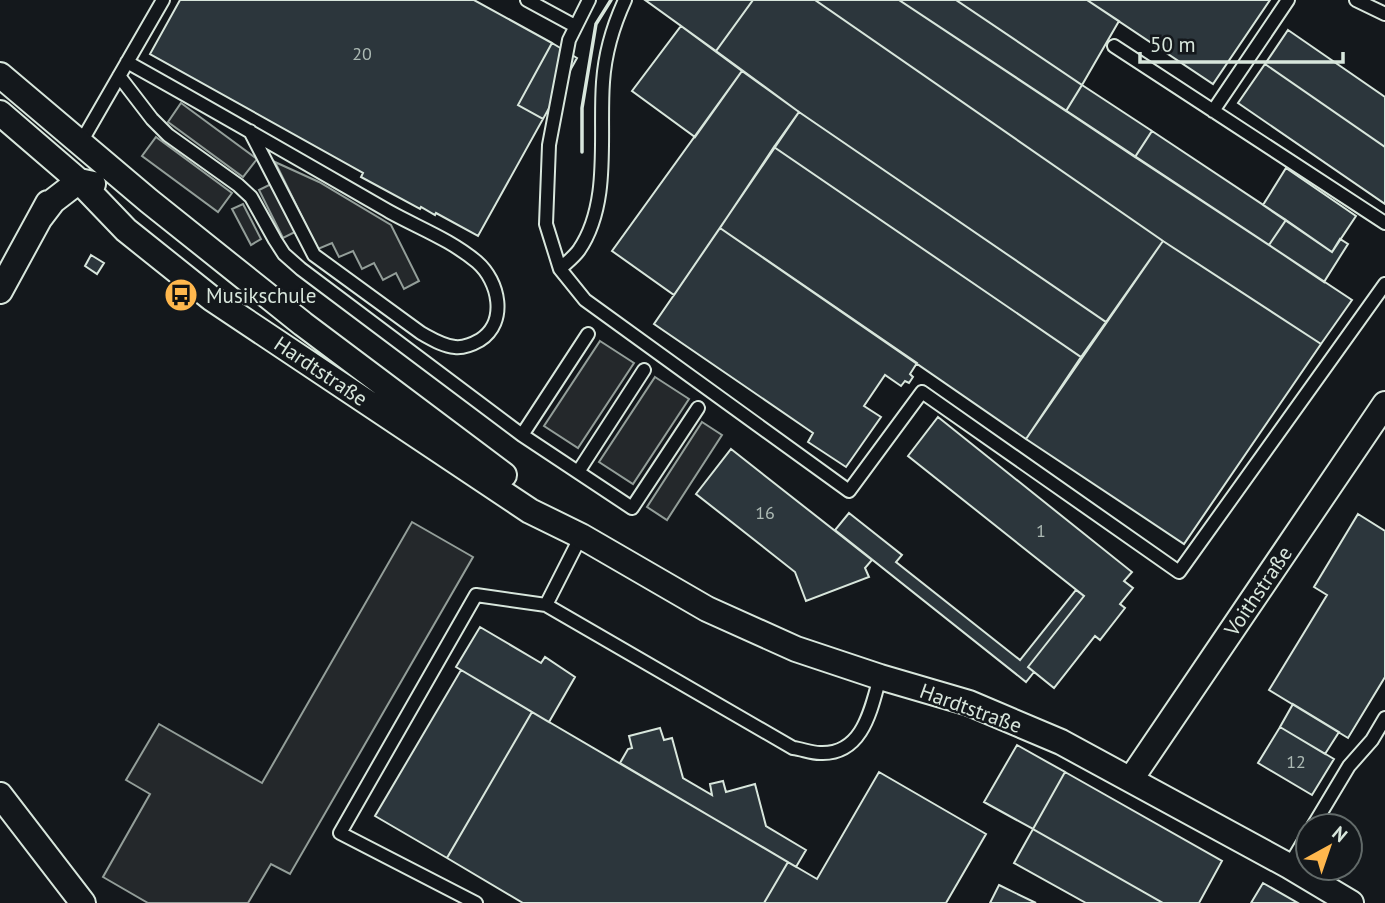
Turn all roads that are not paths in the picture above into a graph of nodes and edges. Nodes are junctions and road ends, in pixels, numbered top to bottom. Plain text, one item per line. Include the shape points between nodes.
1 (163, 0) edge
2 (527, 0) edge
3 (589, 0) edge
4 (625, 0) edge
5 (1288, 0) edge
6 (1356, 0) edge
7 (1385, 14) edge
8 (575, 26) junction
9 (1114, 46) dead end
10 (127, 62) junction
11 (0, 75) edge
12 (120, 76) junction
13 (1213, 111) junction
14 (0, 113) edge
15 (250, 131) junction
16 (80, 144) junction
17 (73, 175) junction
18 (1385, 223) edge
19 (560, 269) junction
20 (1385, 284) edge
21 (0, 291) edge
22 (588, 334) dead end
23 (644, 370) dead end
24 (1385, 404) edge
25 (698, 408) dead end
26 (430, 420) junction
27 (522, 435) junction
28 (578, 472) junction
29 (581, 536) junction
30 (546, 605) junction
31 (880, 677) junction
32 (1385, 718) edge
33 (1130, 779) junction
34 (0, 794) edge
35 (1321, 812) edge
36 (1294, 858) edge
37 (1289, 866) junction
38 (83, 903) edge
39 (476, 903) edge
40 (1351, 903) edge

1 - 10 lane
2 - 8 lane
3 - 8 lane
4 - 19 lane via 613,26 603,80 600,189 593,220 579,250
5 - 13 lane
6 - 7 lane
8 - 19 lane via 549,145 546,224
9 - 13 lane
10 - 12 lane
10 - 15 lane
11 - 16 street, Hardtstraße
12 - 16 lane
12 - 27 lane via 168,135 251,197 284,254 300,269
13 - 18 lane
14 - 17 street
15 - 15 lane via 314,255 438,343 457,348 486,336 496,320 498,304 493,282 480,264
16 - 17 street
16 - 26 street, Hardtstraße
17 - 21 street via 40,218
17 - 26 street, Hardtstraße via 115,192 297,334
17 - 29 street, Hardtstraße via 126,230 211,298 530,511
19 - 20 lane via 584,300 849,491 922,392 1180,572
22 - 27 lane
23 - 28 lane
24 - 33 street, Voithstraße
25 - 28 lane via 632,508
26 - 29 street, Hardtstraße
27 - 28 lane
29 - 30 lane
29 - 31 street, Hardtstraße via 707,609 796,649
30 - 31 lane via 793,748 822,753 842,749 858,737
30 - 39 lane via 476,595 340,833
31 - 33 street, Hardtstraße via 969,703 1061,742
32 - 35 lane
33 - 37 street, Hardtstraße
34 - 38 street
36 - 37 lane
37 - 40 street, Hardtstraße

